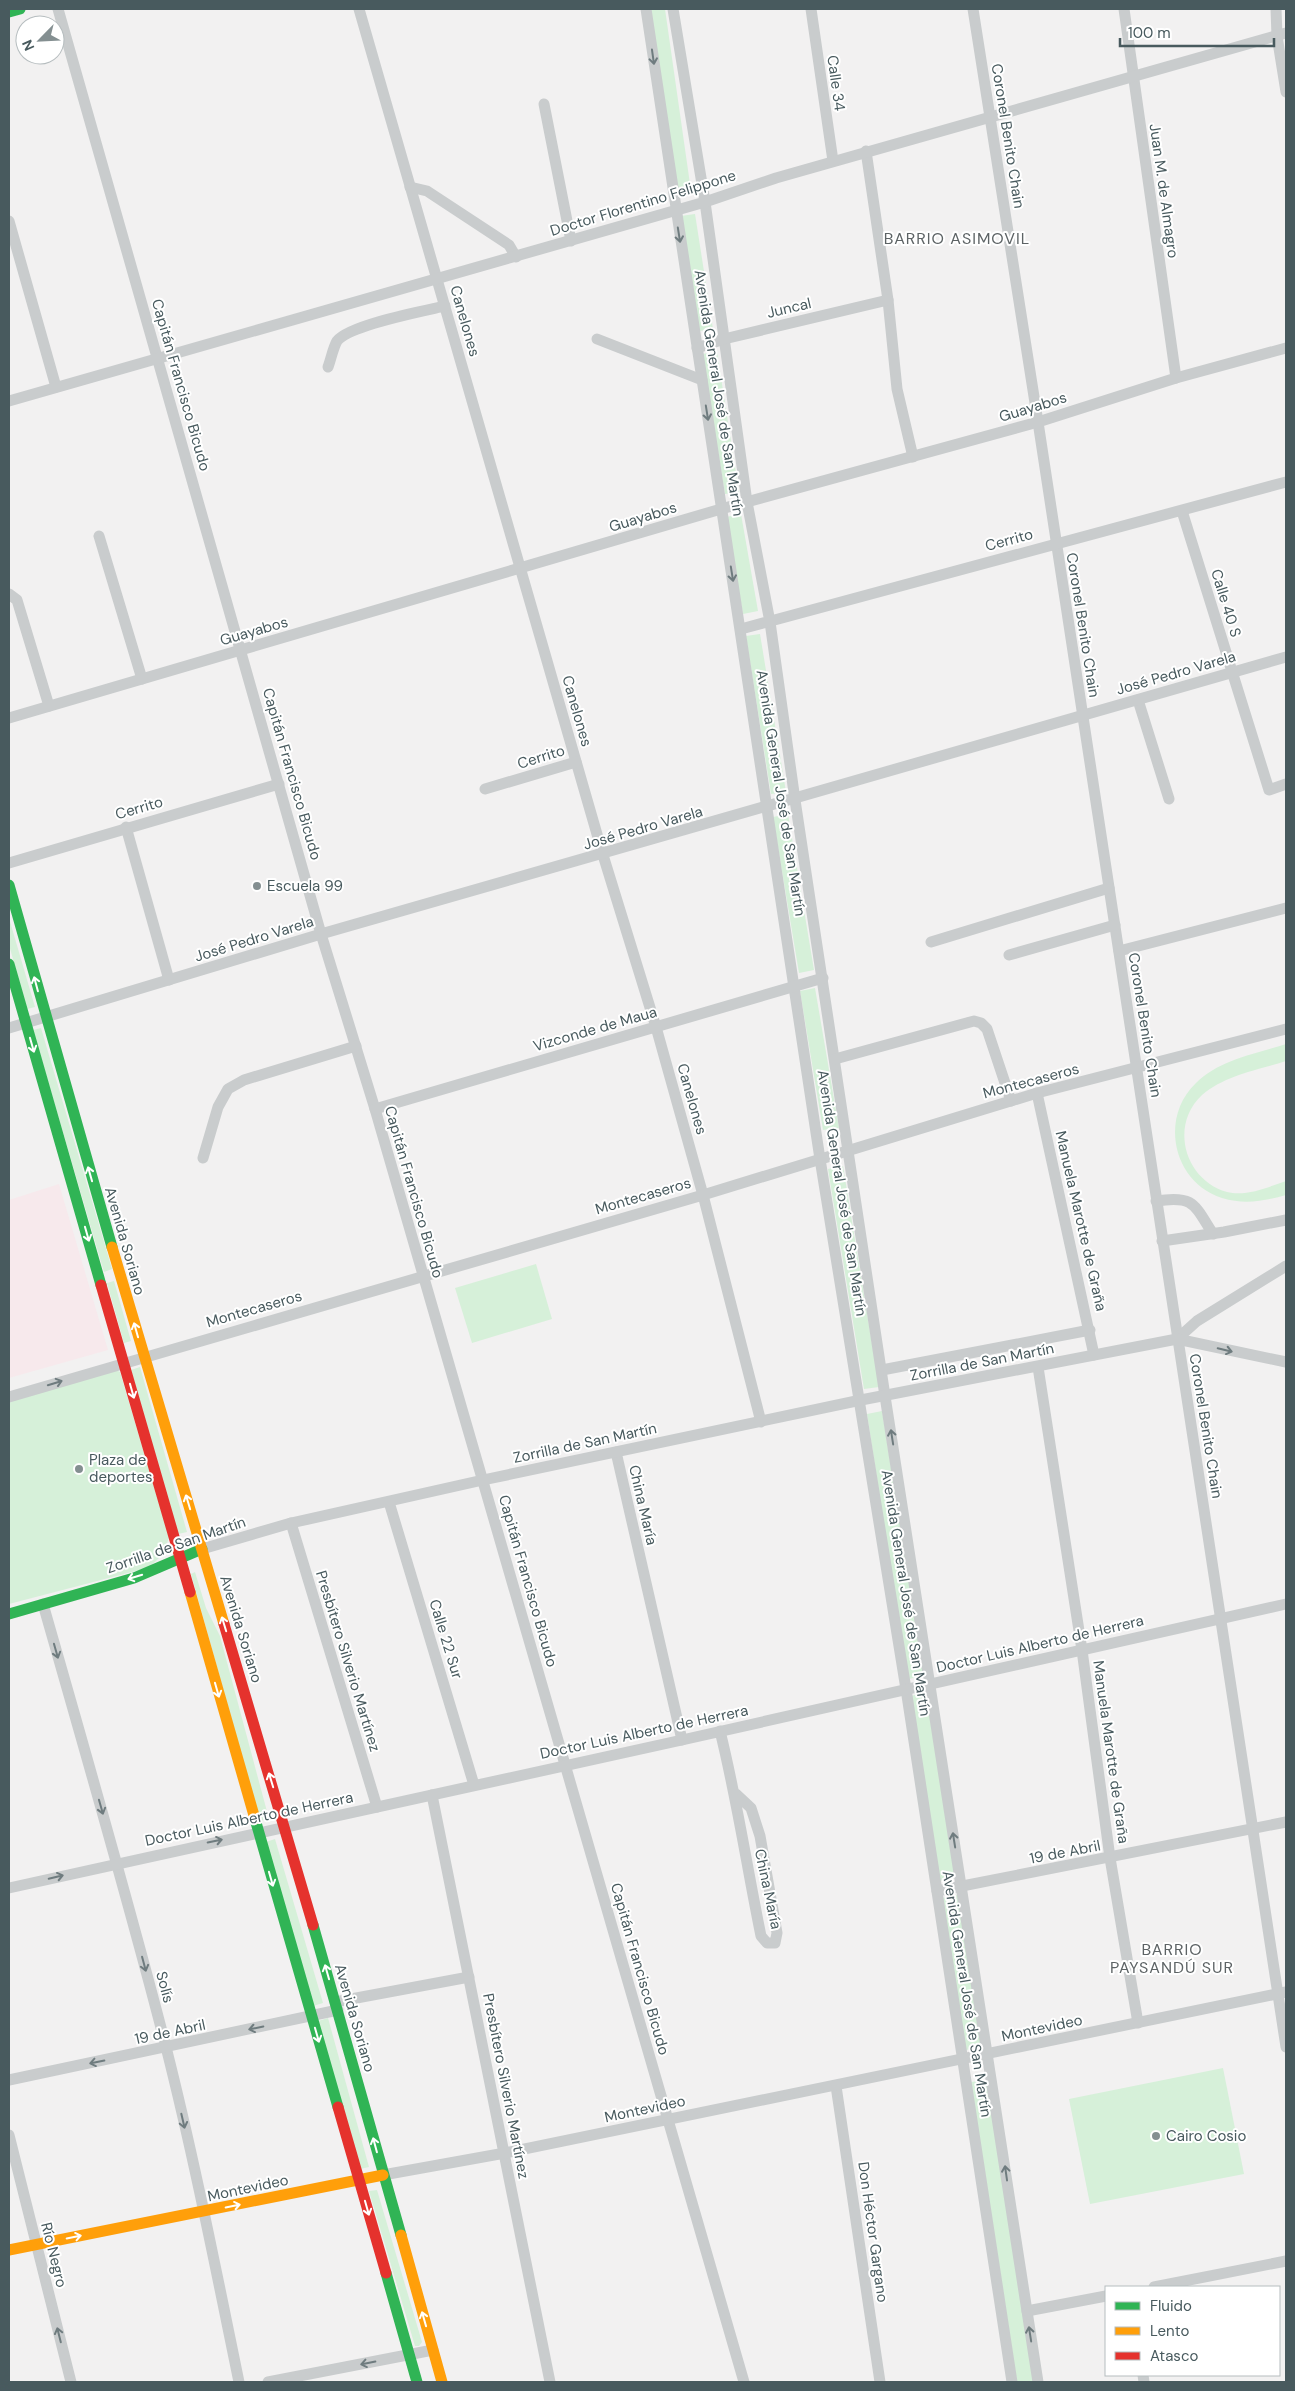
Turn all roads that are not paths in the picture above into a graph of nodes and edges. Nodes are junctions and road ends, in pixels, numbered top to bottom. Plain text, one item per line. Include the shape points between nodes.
1 (20, 9) edge
2 (58, 9) edge
3 (359, 9) edge
4 (646, 9) edge
5 (673, 9) edge
6 (811, 9) edge
7 (973, 9) edge
8 (1124, 9) edge
9 (1276, 9) edge
10 (9, 12) edge
11 (1282, 34) edge
12 (1133, 76) junction
13 (1286, 92) edge
14 (544, 104) dead end
15 (989, 116) junction
16 (866, 151) junction
17 (832, 161) junction
18 (410, 187) junction
19 (705, 202) junction
20 (675, 210) junction
21 (10, 227) edge
22 (571, 241) junction
23 (516, 257) junction
24 (437, 280) junction
25 (888, 300) junction
26 (444, 306) junction
27 (597, 339) dead end
28 (724, 339) junction
29 (697, 348) junction
30 (1286, 348) edge
31 (157, 358) junction
32 (328, 367) dead end
33 (1176, 378) junction
34 (702, 380) junction
35 (56, 387) junction
36 (9, 401) edge
37 (1038, 422) junction
38 (913, 457) junction
39 (1286, 482) edge
40 (746, 502) junction
41 (721, 509) junction
42 (1182, 511) junction
43 (99, 536) dead end
44 (1055, 543) junction
45 (522, 569) junction
46 (9, 594) edge
47 (770, 622) junction
48 (741, 629) junction
49 (242, 650) junction
50 (1286, 657) edge
51 (1232, 673) junction
52 (142, 679) junction
53 (1138, 700) junction
54 (49, 706) junction
55 (1082, 717) junction
56 (9, 718) edge
57 (576, 762) junction
58 (279, 784) junction
59 (1286, 784) edge
60 (485, 789) dead end
61 (1169, 798) dead end
62 (795, 800) junction
63 (767, 807) junction
64 (126, 827) junction
65 (603, 855) junction
66 (9, 863) edge
67 (9, 885) edge
68 (1109, 888) junction
69 (1286, 908) edge
70 (1115, 925) junction
71 (321, 934) junction
72 (931, 942) dead end
73 (1119, 952) junction
74 (1009, 955) dead end
75 (9, 964) edge
76 (823, 978) junction
77 (169, 980) junction
78 (795, 985) junction
79 (44, 1017) junction
80 (26, 1022) junction
81 (656, 1027) junction
82 (9, 1028) edge
83 (1286, 1029) edge
84 (356, 1046) junction
85 (835, 1059) junction
86 (1137, 1069) junction
87 (1037, 1093) junction
88 (1011, 1101) junction
89 (375, 1109) junction
90 (849, 1150) junction
91 (203, 1158) dead end
92 (820, 1159) junction
93 (703, 1194) junction
94 (1156, 1201) junction
95 (1286, 1220) edge
96 (1213, 1234) junction
97 (1162, 1241) junction
98 (1286, 1266) edge
99 (422, 1275) junction
100 (121, 1277) junction
101 (101, 1284) junction
102 (1090, 1330) junction
103 (1177, 1339) junction
104 (1094, 1355) junction
105 (143, 1357) junction
106 (124, 1362) junction
107 (1286, 1362) edge
108 (1038, 1366) junction
109 (882, 1370) junction
110 (886, 1396) junction
111 (9, 1397) edge
112 (861, 1400) junction
113 (761, 1422) junction
114 (616, 1452) junction
115 (483, 1480) junction
116 (389, 1502) junction
117 (290, 1523) junction
118 (202, 1549) junction
119 (180, 1559) junction
120 (43, 1604) junction
121 (1286, 1604) edge
122 (9, 1614) edge
123 (1222, 1619) junction
124 (1082, 1650) junction
125 (930, 1685) junction
126 (906, 1689) junction
127 (720, 1732) junction
128 (682, 1740) junction
129 (565, 1765) junction
130 (474, 1786) junction
131 (736, 1794) junction
132 (432, 1795) junction
133 (376, 1807) junction
134 (1286, 1822) edge
135 (285, 1826) junction
136 (1254, 1828) junction
137 (258, 1832) junction
138 (1110, 1858) junction
139 (117, 1862) junction
140 (962, 1886) junction
141 (9, 1888) edge
142 (937, 1891) junction
143 (469, 1976) junction
144 (1282, 1993) edge
145 (337, 2006) junction
146 (311, 2016) junction
147 (1138, 2023) junction
148 (1286, 2047) edge
149 (166, 2048) junction
150 (989, 2054) junction
151 (962, 2059) junction
152 (9, 2080) edge
153 (836, 2086) junction
154 (669, 2120) junction
155 (9, 2135) edge
156 (505, 2153) junction
157 (383, 2176) junction
158 (359, 2180) junction
159 (204, 2212) junction
160 (36, 2245) junction
161 (9, 2250) edge
162 (1286, 2261) edge
163 (1159, 2286) edge
164 (1105, 2296) edge
165 (1027, 2311) junction
166 (433, 2350) junction
167 (409, 2355) junction
168 (71, 2382) edge
169 (239, 2382) edge
170 (268, 2382) edge
171 (417, 2382) edge
172 (442, 2382) edge
173 (550, 2382) edge
174 (744, 2382) edge
175 (880, 2382) edge
176 (1012, 2382) edge
177 (1038, 2382) edge

1 - 10 street
2 - 31 street, Capitán Francisco Bicudo
3 - 18 street, Canelones
4 -> 20 street, Avenida General José de San Martín
5 - 19 street, Avenida General José de San Martín
6 - 17 street, Calle 34
7 - 15 street, Coronel Benito Chain
8 - 12 street, Juan M. de Almagro
9 - 11 street
11 - 12 street, Doctor Florentino Felippone
11 - 13 street
12 - 15 street, Doctor Florentino Felippone
12 - 33 street, Juan M. de Almagro
14 - 22 street
15 - 16 street, Doctor Florentino Felippone
15 - 37 street, Coronel Benito Chain
16 - 17 street, Doctor Florentino Felippone
16 - 25 street
17 - 19 street, Doctor Florentino Felippone
18 - 23 street via 427,191 493,234 509,245
18 - 24 street, Canelones
19 - 20 street, Doctor Florentino Felippone
19 - 28 street, Avenida General José de San Martín
20 - 22 street, Doctor Florentino Felippone
20 -> 29 street, Avenida General José de San Martín
21 - 35 street
22 - 23 street, Doctor Florentino Felippone
23 - 24 street, Doctor Florentino Felippone
24 - 26 street, Canelones
24 - 31 street, Doctor Florentino Felippone
25 - 28 street, Juncal
25 - 38 street via 897,389
26 - 32 street via 369,325 347,334 338,341
26 - 45 street, Canelones
27 - 34 street
28 - 29 street, Juncal
28 - 40 street, Avenida General José de San Martín
29 - 34 street, Avenida General José de San Martín
30 - 33 street, Guayabos
31 - 35 street, Doctor Florentino Felippone
31 - 49 street, Capitán Francisco Bicudo
33 - 37 street, Guayabos
34 -> 41 street, Avenida General José de San Martín
35 - 36 street, Doctor Florentino Felippone
37 - 38 street, Guayabos
37 - 44 street, Coronel Benito Chain
38 - 40 street, Guayabos
39 - 42 street, Cerrito
40 - 41 street, Guayabos
40 - 47 street, Avenida General José de San Martín
41 - 45 street, Guayabos
41 -> 48 street, Avenida General José de San Martín
42 - 44 street, Cerrito
42 - 51 street, Calle 40 S
43 - 52 street
44 - 47 street, Cerrito
44 - 55 street, Coronel Benito Chain
45 - 49 street, Guayabos
45 - 57 street, Canelones
46 - 54 street via 17,600
47 - 48 street, Cerrito
47 - 62 street, Avenida General José de San Martín
48 - 63 street, Avenida General José de San Martín
49 - 52 street, Guayabos
49 - 58 street, Capitán Francisco Bicudo
50 - 51 street, José Pedro Varela
51 - 53 street, José Pedro Varela
51 - 59 street, Calle 40 S via 1269,790
52 - 54 street, Guayabos
53 - 55 street, José Pedro Varela
53 - 61 street
54 - 56 street, Guayabos
55 - 62 street, José Pedro Varela
55 - 68 street, Coronel Benito Chain
57 - 60 street, Cerrito
57 - 65 street, Canelones
58 - 64 street, Cerrito
58 - 71 street, Capitán Francisco Bicudo
62 - 63 street, José Pedro Varela
62 - 76 street, Avenida General José de San Martín
63 - 65 street, José Pedro Varela
63 - 78 street, Avenida General José de San Martín
64 - 66 street, Cerrito
64 - 77 street
65 - 71 street, José Pedro Varela
65 - 81 street, Canelones
79 -> 67 street, Avenida Soriano
68 - 70 street, Coronel Benito Chain
68 - 72 street
69 - 73 street
70 - 73 street, Coronel Benito Chain
70 - 74 street
71 - 77 street, José Pedro Varela
71 - 84 street, Capitán Francisco Bicudo
73 - 86 street, Coronel Benito Chain
75 - 80 street
76 - 78 street, Vizconde de Maua
76 - 85 street, Avenida General José de San Martín
77 - 79 street, José Pedro Varela
78 - 81 street, Vizconde de Maua
78 - 92 street, Avenida General José de San Martín
79 - 80 street, José Pedro Varela
100 -> 79 street, Avenida Soriano
80 - 82 street, José Pedro Varela
80 -> 101 street
81 - 89 street, Vizconde de Maua
81 - 93 street, Canelones
83 - 86 street, Montecaseros
84 - 89 street, Capitán Francisco Bicudo
84 - 91 street via 244,1080 228,1089 218,1107
85 - 88 street via 980,1023 987,1029
85 - 90 street, Avenida General José de San Martín
86 - 87 street, Montecaseros
86 - 94 street, Coronel Benito Chain
87 - 88 street, Montecaseros
87 - 102 street, Manuela Marotte de Graña
88 - 90 street, Montecaseros
89 - 99 street, Capitán Francisco Bicudo
90 - 92 street, Montecaseros
90 - 109 street, Avenida General José de San Martín
92 - 93 street, Montecaseros
92 - 112 street, Avenida General José de San Martín
93 - 99 street, Montecaseros
93 - 113 street, Canelones
94 - 96 street via 1188,1200
94 - 97 street, Coronel Benito Chain
95 - 96 street
96 - 97 street
97 - 103 street, Coronel Benito Chain
98 - 103 street via 1197,1321
99 - 105 street, Montecaseros
99 - 115 street, Capitán Francisco Bicudo
100 - 101 street
105 -> 100 street, Avenida Soriano
101 - 106 street
102 - 104 street, Manuela Marotte de Graña
102 - 109 street
103 - 104 street, Zorrilla de San Martín
103 -> 107 street, Zorrilla de San Martín
103 - 123 street, Coronel Benito Chain
104 - 108 street, Zorrilla de San Martín
105 - 106 street, Montecaseros
118 -> 105 street, Avenida Soriano
111 -> 106 street, Montecaseros
106 -> 119 street
108 - 110 street, Zorrilla de San Martín
108 - 124 street, Manuela Marotte de Graña
109 - 110 street, Avenida General José de San Martín
110 - 112 street, Zorrilla de San Martín
125 -> 110 street, Avenida General José de San Martín
112 - 113 street, Zorrilla de San Martín
112 - 126 street, Avenida General José de San Martín
113 - 114 street, Zorrilla de San Martín
114 - 115 street, Zorrilla de San Martín
114 - 128 street, China María
115 - 116 street, Zorrilla de San Martín
115 - 129 street, Capitán Francisco Bicudo
116 - 117 street, Zorrilla de San Martín
116 - 130 street, Calle 22 Sur
117 - 118 street, Zorrilla de San Martín
117 - 133 street, Presbítero Silverio Martínez
118 - 119 street, Zorrilla de San Martín
135 -> 118 street, Avenida Soriano
119 -> 120 street, Zorrilla de San Martín via 134,1578
119 -> 137 street
120 - 122 street, Zorrilla de San Martín
120 -> 139 street, Solís
121 - 123 street, Doctor Luis Alberto de Herrera
123 - 124 street, Doctor Luis Alberto de Herrera
123 - 136 street, Coronel Benito Chain
124 - 125 street, Doctor Luis Alberto de Herrera
124 - 138 street, Manuela Marotte de Graña
125 - 126 street, Doctor Luis Alberto de Herrera
140 -> 125 street, Avenida General José de San Martín
126 - 127 street, Doctor Luis Alberto de Herrera
126 - 142 street, Avenida General José de San Martín
127 - 128 street, Doctor Luis Alberto de Herrera
127 - 131 street, China María
128 - 129 street, Doctor Luis Alberto de Herrera
129 - 130 street, Doctor Luis Alberto de Herrera
129 - 154 street, Capitán Francisco Bicudo
130 - 132 street, Doctor Luis Alberto de Herrera
131 - 131 street, China María via 751,1808 760,1836 777,1933 774,1943 767,1943 761,1936 746,1868
132 - 133 street, Doctor Luis Alberto de Herrera
132 - 143 street, Presbítero Silverio Martínez
133 - 135 street, Doctor Luis Alberto de Herrera
134 - 136 street, 19 de Abril
135 - 137 street, Doctor Luis Alberto de Herrera
145 -> 135 street, Avenida Soriano
136 - 138 street, 19 de Abril
136 - 144 street, Coronel Benito Chain
139 -> 137 street, Doctor Luis Alberto de Herrera
137 -> 146 street
138 - 140 street, 19 de Abril
138 - 147 street, Manuela Marotte de Graña
141 -> 139 street, Doctor Luis Alberto de Herrera
139 -> 149 street, Solís
140 - 142 street, 19 de Abril
140 - 150 street, Avenida General José de San Martín
142 - 151 street, Avenida General José de San Martín
143 - 145 street, 19 de Abril
143 - 156 street, Presbítero Silverio Martínez
144 - 147 street, Montevideo
144 - 148 street, Coronel Benito Chain
145 - 146 street, 19 de Abril
157 -> 145 street, Avenida Soriano
146 -> 149 street, 19 de Abril
146 -> 158 street
147 - 150 street, Montevideo
149 -> 152 street, 19 de Abril
149 -> 159 street, Solís
150 - 151 street, Montevideo
165 -> 150 street, Avenida General José de San Martín
151 - 153 street, Montevideo
151 - 176 street, Avenida General José de San Martín
153 - 154 street, Montevideo
153 - 175 street, Don Héctor Gargano
154 - 156 street, Montevideo
154 - 174 street, Capitán Francisco Bicudo
155 - 160 street, Río Negro
156 - 157 street, Montevideo
156 - 173 street, Presbítero Silverio Martínez
157 - 158 street, Montevideo
166 -> 157 street, Avenida Soriano
159 -> 158 street, Montevideo
158 -> 167 street
160 -> 159 street, Montevideo
159 - 169 street, Solís
160 - 161 street, Montevideo
168 -> 160 street, Río Negro
162 - 163 street
164 - 165 street
177 -> 165 street, Avenida General José de San Martín
166 - 167 street
166 - 172 street, Avenida Soriano
167 -> 170 street
167 - 171 street

